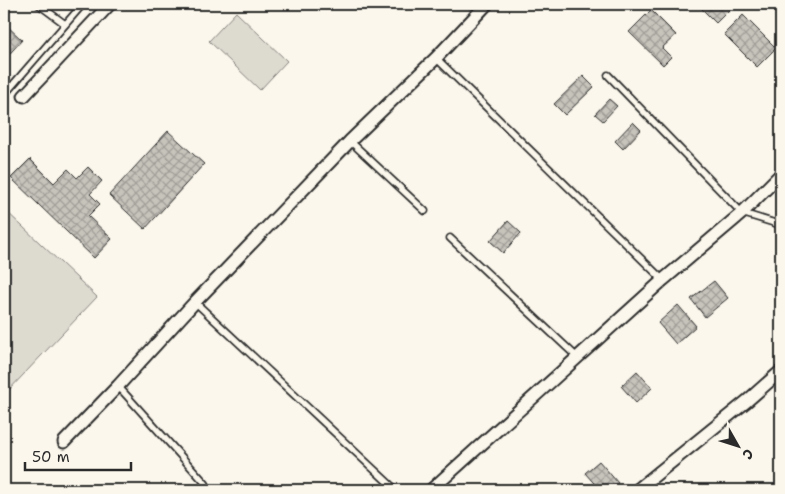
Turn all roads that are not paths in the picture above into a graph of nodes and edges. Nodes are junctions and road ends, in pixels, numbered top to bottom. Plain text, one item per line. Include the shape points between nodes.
1 (38, 4) edge
2 (83, 4) edge
3 (110, 4) edge
4 (487, 4) edge
5 (65, 24) junction
6 (436, 58) junction
7 (608, 75) dead end
8 (4, 96) edge
9 (24, 96) dead end
10 (350, 141) junction
11 (781, 174) edge
12 (425, 211) dead end
13 (742, 213) junction
14 (781, 225) edge
15 (450, 238) dead end
16 (663, 280) junction
17 (195, 302) junction
18 (577, 357) junction
19 (781, 371) edge
20 (118, 386) junction
21 (64, 442) dead end
22 (204, 490) edge
23 (396, 490) edge
24 (432, 490) edge
25 (637, 490) edge

1 - 5 lane
2 - 5 lane
3 - 9 street
4 - 6 street
5 - 8 lane
6 - 10 street
6 - 16 lane
7 - 13 lane
10 - 12 lane
10 - 17 street
11 - 13 street
13 - 14 lane
13 - 16 street
15 - 18 lane
16 - 18 street
17 - 20 street
17 - 23 lane
18 - 24 street
19 - 25 street
20 - 21 street
20 - 22 lane via 206,484

